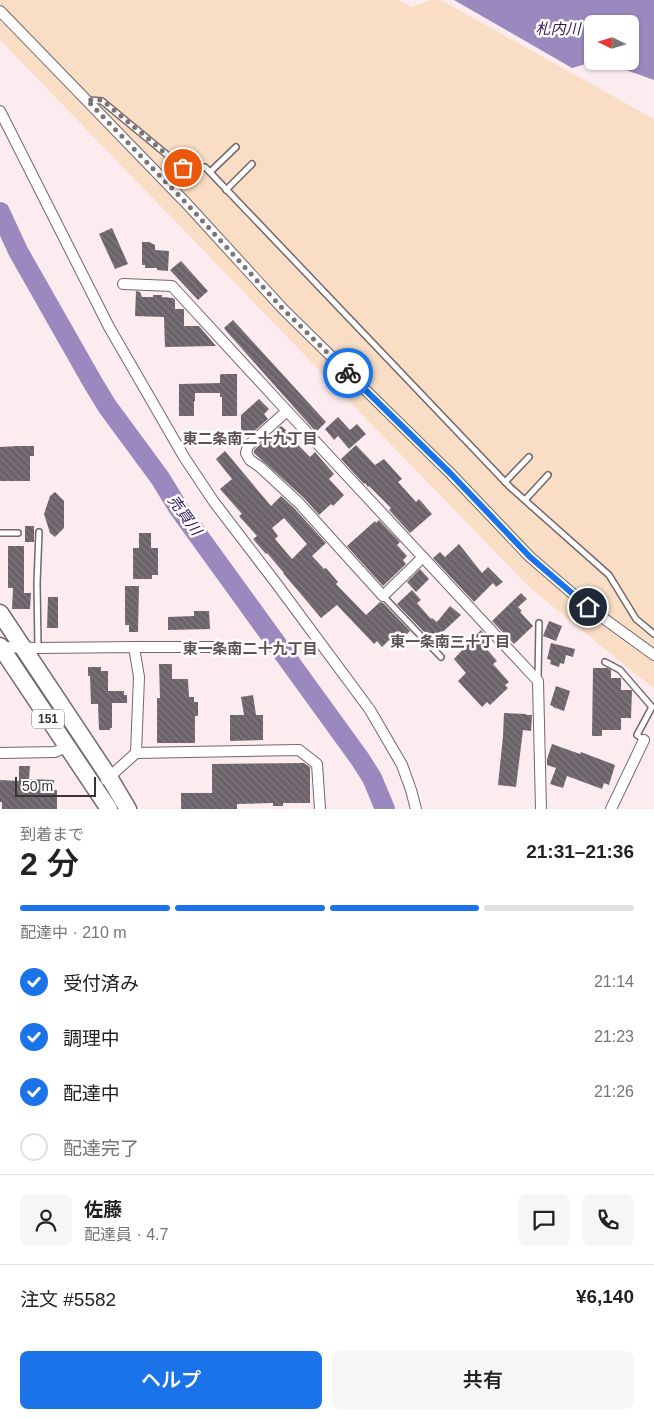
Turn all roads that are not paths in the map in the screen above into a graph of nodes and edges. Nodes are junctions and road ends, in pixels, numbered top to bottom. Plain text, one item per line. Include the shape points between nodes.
1 (0, 11) edge
2 (87, 100) junction
3 (0, 111) edge
4 (236, 147) dead end
5 (252, 164) dead end
6 (210, 172) junction
7 (226, 190) junction
8 (123, 284) dead end
9 (286, 411) junction
10 (529, 458) dead end
11 (548, 475) dead end
12 (505, 482) junction
13 (524, 500) junction
14 (39, 532) dead end
15 (0, 533) edge
16 (18, 533) dead end
17 (422, 557) junction
18 (383, 596) junction
19 (0, 613) edge
20 (539, 623) dead end
21 (654, 634) edge
22 (0, 647) edge
23 (134, 647) junction
24 (224, 647) dead end
25 (31, 648) junction
26 (654, 655) edge
27 (441, 657) dead end
28 (605, 662) dead end
29 (538, 682) junction
30 (644, 740) joint
31 (66, 746) junction
32 (0, 753) edge
33 (136, 753) junction
34 (109, 777) junction
35 (96, 789) junction
36 (109, 809) edge
37 (128, 809) edge
38 (320, 809) edge
39 (416, 809) edge
40 (541, 809) edge
41 (611, 809) edge

1 - 2 street
2 - 6 lane via 102,100 183,168 193,172 205,167
2 - 26 street via 283,309 451,474 530,557 588,607
3 - 39 street via 109,327 184,457 370,710 402,765
4 - 6 lane
5 - 7 lane
6 - 7 lane
7 - 12 lane
8 - 9 street via 172,286
9 - 17 street
9 - 18 street via 248,446 246,453 299,503
10 - 12 lane
11 - 13 lane
12 - 13 lane
13 - 21 lane via 609,575 636,619
14 - 25 lane
15 - 16 lane
17 - 18 street
17 - 29 street
18 - 27 lane
19 - 25 main road, 151
20 - 29 lane
22 - 25 street
22 - 31 main road, 151
23 - 24 street
23 - 25 street
23 - 33 street via 139,677
25 - 34 main road, 151
28 - 30 lane via 620,670 652,706 637,735
29 - 40 street
30 - 41 street
31 - 32 street via 55,752
31 - 35 main road, 151
33 - 34 street
33 - 38 street via 299,750 317,764
34 - 35 street
34 - 37 main road, 151
35 - 36 main road, 151

